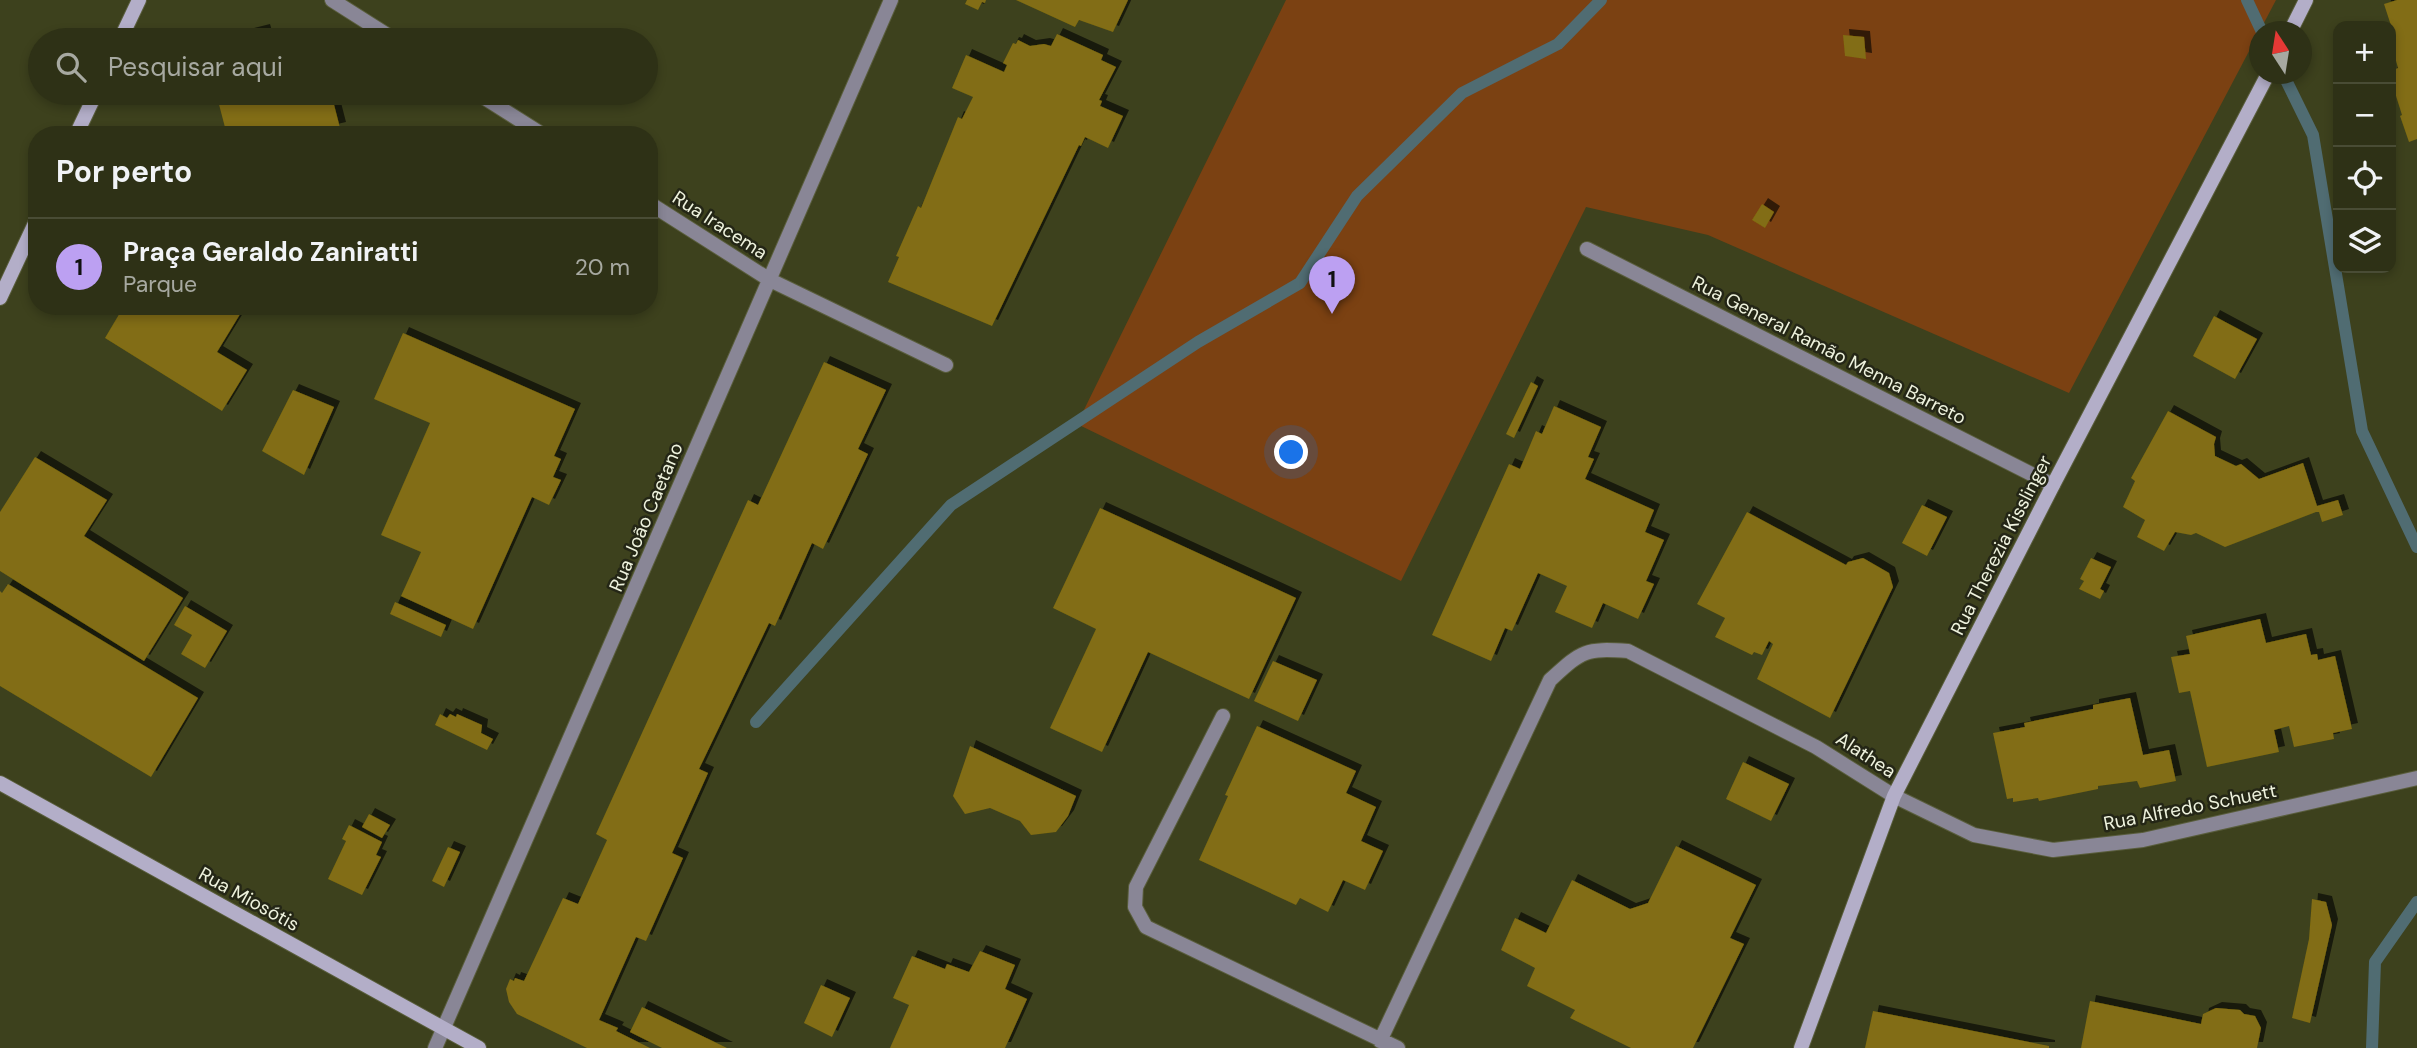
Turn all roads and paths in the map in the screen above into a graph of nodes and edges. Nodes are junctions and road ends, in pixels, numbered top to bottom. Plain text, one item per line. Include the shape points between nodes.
1 (139, 0) edge
2 (332, 0) edge
3 (891, 0) edge
4 (2306, 0) edge
5 (2296, 21) edge
6 (126, 28) edge
7 (376, 28) edge
8 (2263, 84) edge
9 (90, 105) edge
10 (496, 105) edge
11 (80, 126) edge
12 (529, 126) edge
13 (658, 209) edge
14 (28, 238) edge
15 (1587, 249) dead end
16 (770, 280) junction
17 (0, 298) edge
18 (946, 365) dead end
19 (2053, 485) junction
20 (1223, 716) dead end
21 (2417, 778) edge
22 (0, 783) edge
23 (1894, 796) junction
24 (444, 1030) junction
25 (1380, 1041) junction
26 (435, 1048) edge
27 (480, 1048) edge
28 (1398, 1048) edge
29 (1801, 1048) edge

1 - 6 street
2 - 7 street
3 - 16 street, Rua João Caetano
4 - 5 street
8 - 19 street, Rua Therezia Kisslinger
9 - 11 street
10 - 12 street
13 - 16 street, Rua Iracema
14 - 17 street
15 - 19 street, Rua General Ramão Menna Barreto
16 - 18 street, Rua Iracema
16 - 24 street, Rua João Caetano
19 - 23 street, Rua Therezia Kisslinger
20 - 25 street via 1136,887 1135,907 1146,927
21 - 23 street, Rua Alfredo Schuett via 2144,840 2053,850 1974,835
22 - 24 street, Rua Miosótis
23 - 25 street, Alathea via 1816,747 1628,651 1596,649 1576,656 1550,680
23 - 29 street, Rua Therezia Kisslinger
24 - 26 street, Rua João Caetano
24 - 27 street, Rua Miosótis
25 - 28 street

